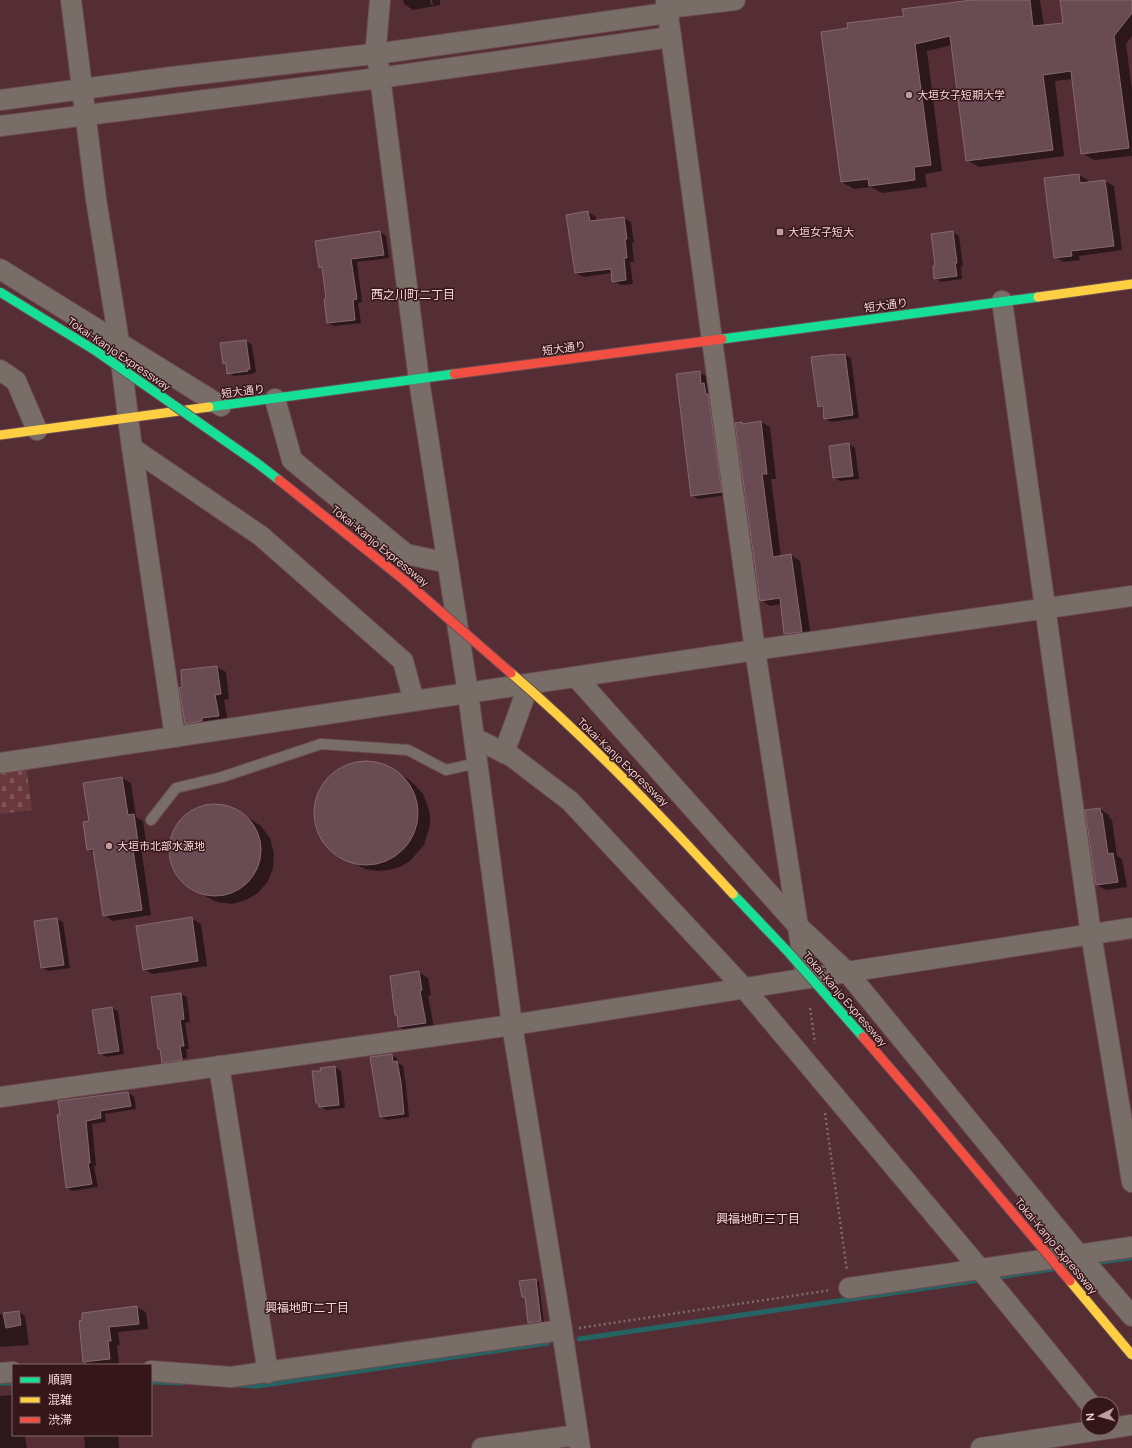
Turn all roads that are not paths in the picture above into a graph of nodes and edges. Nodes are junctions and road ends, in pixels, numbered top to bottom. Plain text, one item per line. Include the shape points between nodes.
1 (71, 0) edge
2 (380, 0) edge
3 (734, 0) edge
4 (668, 18) edge
5 (378, 64) junction
6 (0, 100) edge
7 (84, 102) junction
8 (0, 126) edge
9 (0, 269) edge
10 (1132, 284) edge
11 (0, 292) edge
12 (1002, 301) junction
13 (712, 340) junction
14 (118, 342) junction
15 (0, 370) edge
16 (419, 380) junction
17 (275, 399) junction
18 (221, 406) junction
19 (128, 418) junction
20 (37, 430) junction
21 (0, 435) edge
22 (132, 448) junction
23 (448, 563) junction
24 (1132, 596) edge
25 (1044, 608) junction
26 (755, 650) junction
27 (576, 677) junction
28 (529, 684) junction
29 (468, 693) junction
30 (414, 701) junction
31 (175, 737) junction
32 (474, 738) junction
33 (504, 753) junction
34 (0, 763) edge
35 (477, 763) junction
36 (151, 820) dead end
37 (798, 926) junction
38 (1132, 928) edge
39 (1091, 934) junction
40 (847, 972) junction
41 (806, 978) junction
42 (744, 988) junction
43 (512, 1025) junction
44 (220, 1066) junction
45 (0, 1097) edge
46 (1132, 1182) edge
47 (1132, 1247) edge
48 (1079, 1255) junction
49 (980, 1269) junction
50 (849, 1288) road end
51 (1132, 1316) edge
52 (562, 1330) junction
53 (1132, 1355) edge
54 (12, 1372) edge
55 (152, 1372) edge
56 (0, 1373) edge
57 (268, 1373) junction
58 (1083, 1396) edge
59 (1132, 1425) edge
60 (1120, 1427) edge
61 (1080, 1433) edge
62 (579, 1441) edge
63 (482, 1448) edge
64 (981, 1448) edge

1 - 7 street
2 - 5 street via 376,46
3 - 4 street
4 - 5 street
4 - 13 street
5 - 7 street
5 - 7 street via 172,77
5 - 16 street
6 - 7 street
7 - 8 street
7 - 14 street
9 - 14 street
10 - 12 main road, 短大通り
11 - 53 main road, Tokai-Kanjo Expressway, bridge via 96,351 257,463 404,580 538,696 662,816 789,953
12 - 13 main road, 短大通り
12 - 25 street
13 - 16 main road, 短大通り
13 - 26 street
14 - 18 street
14 - 19 street
15 - 20 street via 16,381
16 - 17 main road, 短大通り
16 - 23 street
17 - 18 main road, 短大通り
17 - 23 street via 292,460 406,554
18 - 19 main road, 短大通り
19 - 20 main road, 短大通り
19 - 22 street
20 - 21 main road, 短大通り
22 - 30 street via 261,536 403,662
22 - 31 street
23 - 29 street
24 - 25 street
25 - 26 street
25 - 39 street
26 - 27 street
26 - 37 street
27 - 28 street
27 - 37 street
28 - 29 street
28 - 33 street
29 - 30 street
29 - 32 street
30 - 31 street
31 - 34 street
32 - 33 street
32 - 35 street
33 - 42 street via 570,801
35 - 36 lane via 446,770 408,750 321,744 222,777 176,788
35 - 43 street
37 - 40 street
37 - 41 street
38 - 39 street
39 - 40 street
39 - 46 street
40 - 41 street
40 - 48 street
41 - 42 street
42 - 43 street
42 - 49 street
43 - 44 street
43 - 52 street
44 - 45 street
44 - 57 street
47 - 48 street
48 - 49 street
48 - 51 street
49 - 50 street
49 - 58 street
52 - 57 street
52 - 62 street
54 - 56 street
55 - 57 street via 231,1378
59 - 60 street
61 - 64 street
62 - 63 street

